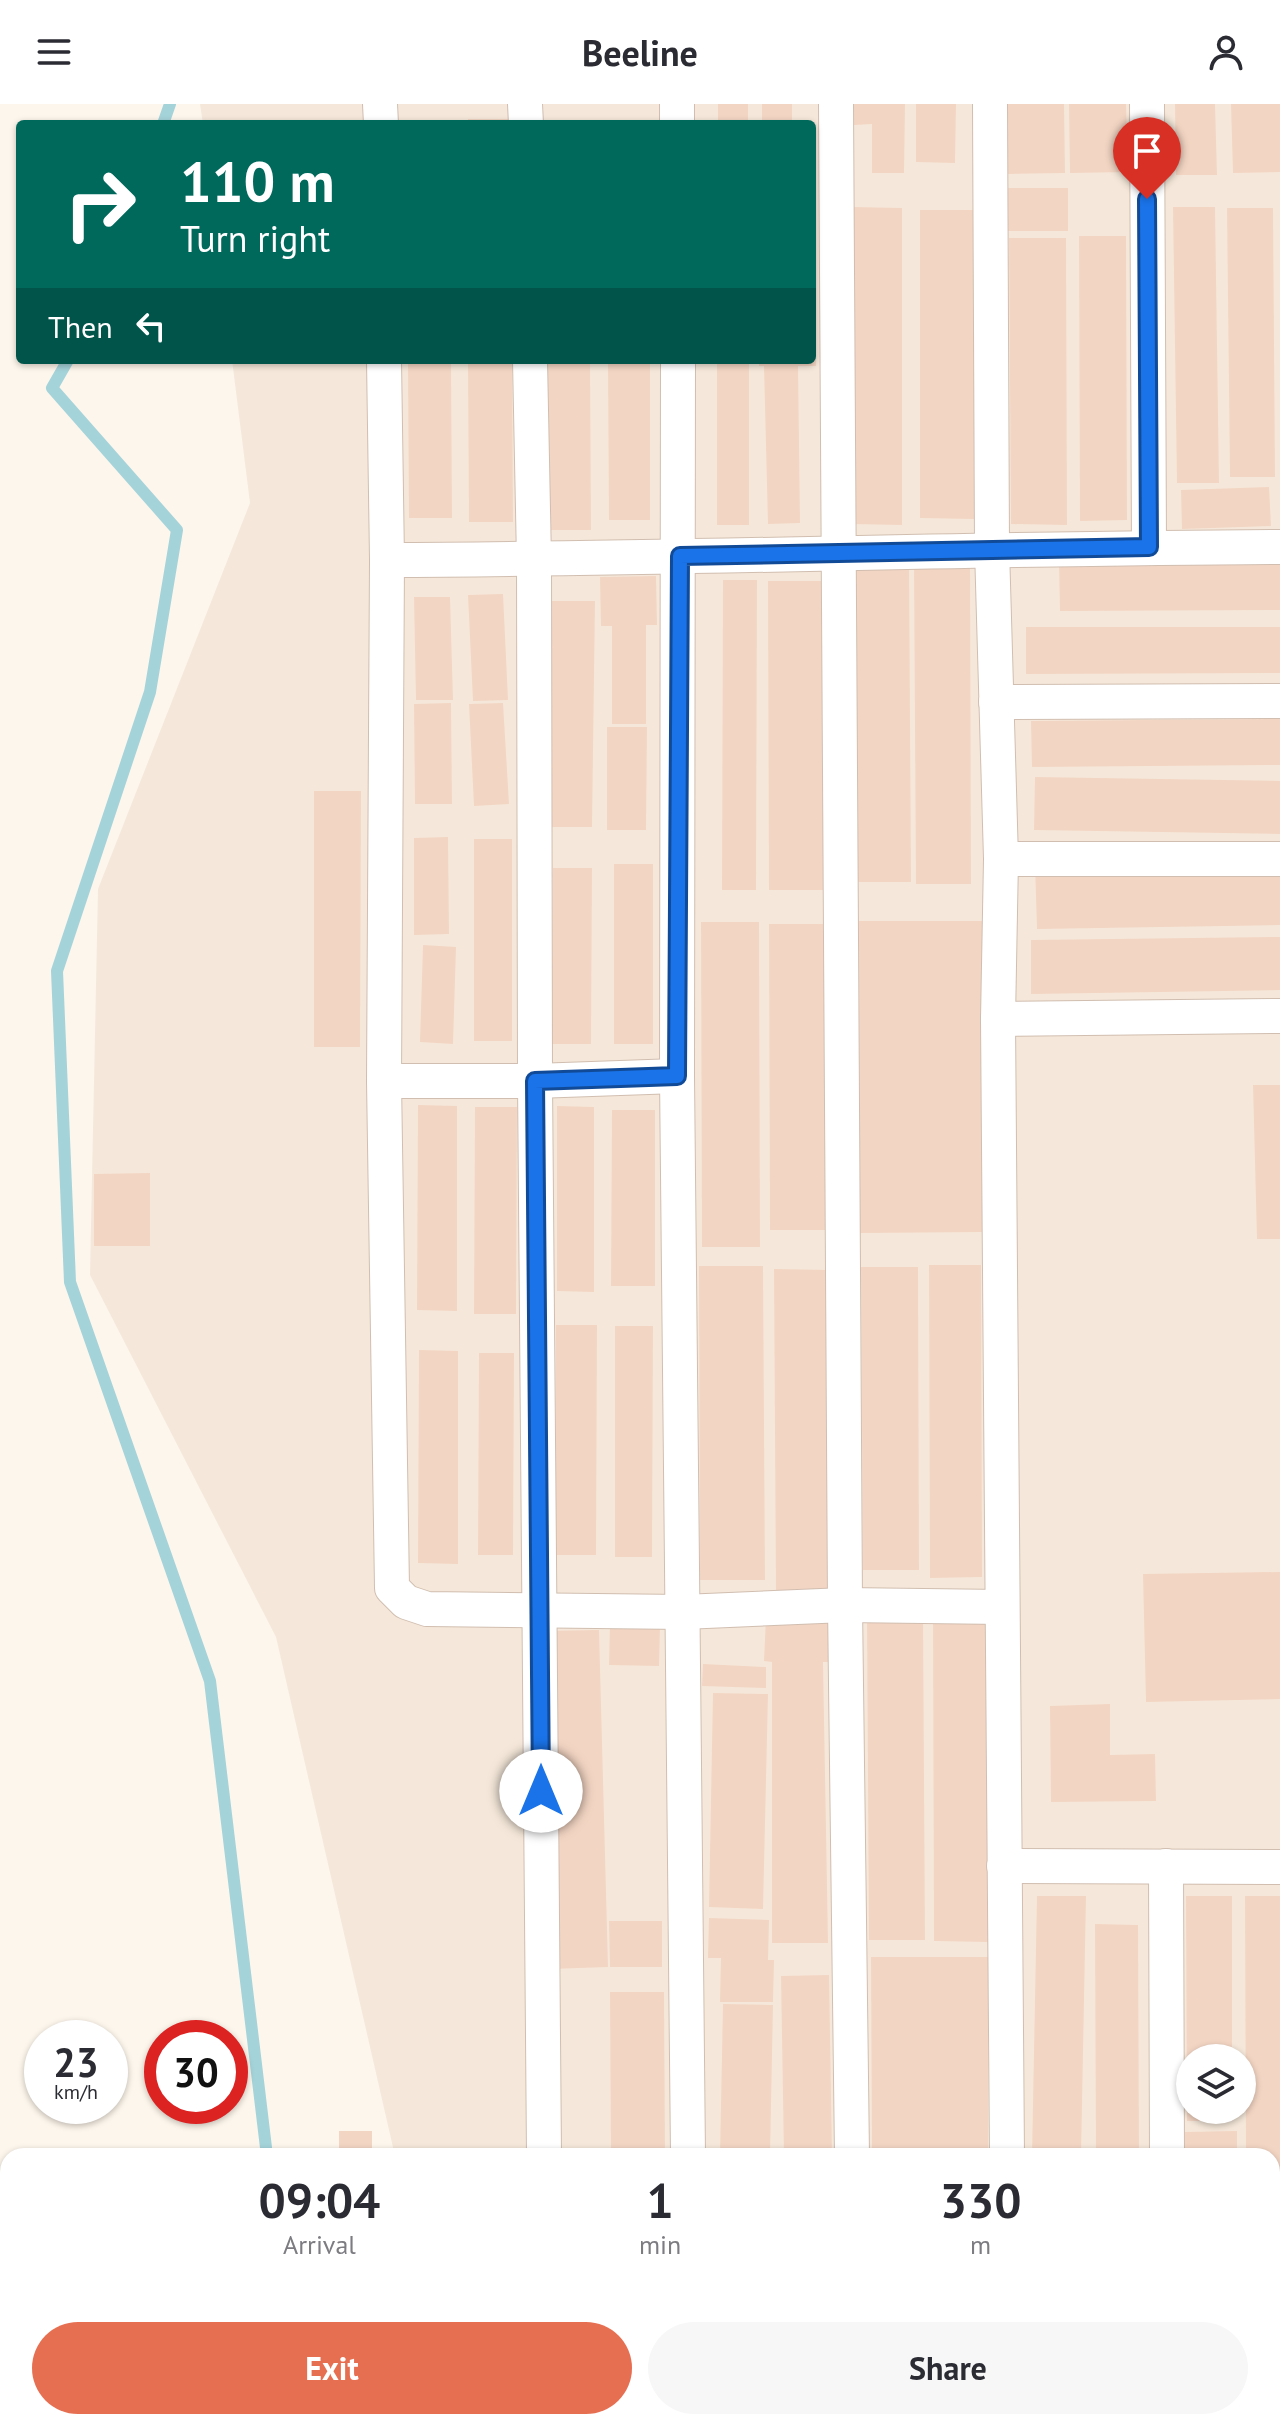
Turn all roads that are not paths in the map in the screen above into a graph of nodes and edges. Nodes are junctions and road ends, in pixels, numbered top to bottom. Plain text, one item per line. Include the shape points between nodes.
1 (836, 104) edge
2 (990, 104) edge
3 (1147, 104) edge
4 (384, 364) edge
5 (530, 364) edge
6 (678, 364) edge
7 (1149, 547) junction
8 (1280, 547) edge
9 (992, 549) junction
10 (839, 552) junction
11 (680, 556) junction
12 (387, 560) junction
13 (534, 560) junction
14 (1280, 701) edge
15 (996, 702) junction
16 (1001, 859) junction
17 (1280, 859) edge
18 (1280, 1016) edge
19 (998, 1019) junction
20 (677, 1076) junction
21 (384, 1081) junction
22 (535, 1081) junction
23 (845, 1605) junction
24 (1002, 1607) junction
25 (540, 1609) junction
26 (683, 1612) junction
27 (1004, 1866) junction
28 (1166, 1866) junction
29 (1280, 1867) edge
30 (544, 2148) edge
31 (688, 2148) edge
32 (852, 2148) edge
33 (1007, 2148) edge
34 (1167, 2148) edge

1 - 10 street
2 - 9 street
3 - 7 street
4 - 12 street
5 - 13 street
6 - 11 street
7 - 8 street
7 - 9 street
9 - 10 street
9 - 15 street
10 - 11 street
10 - 23 street
11 - 13 street
11 - 20 street
12 - 13 street
12 - 21 street
13 - 22 street
14 - 15 street
15 - 16 street
16 - 17 street
16 - 19 street
18 - 19 street
19 - 24 street
20 - 22 street
20 - 26 street
21 - 22 street
21 - 25 street via 392,1588 406,1602 427,1609
22 - 25 street
23 - 24 street
23 - 26 street
23 - 32 street
24 - 27 street
25 - 26 street
25 - 30 street
26 - 31 street
27 - 28 street
27 - 33 street
28 - 29 street
28 - 34 street

